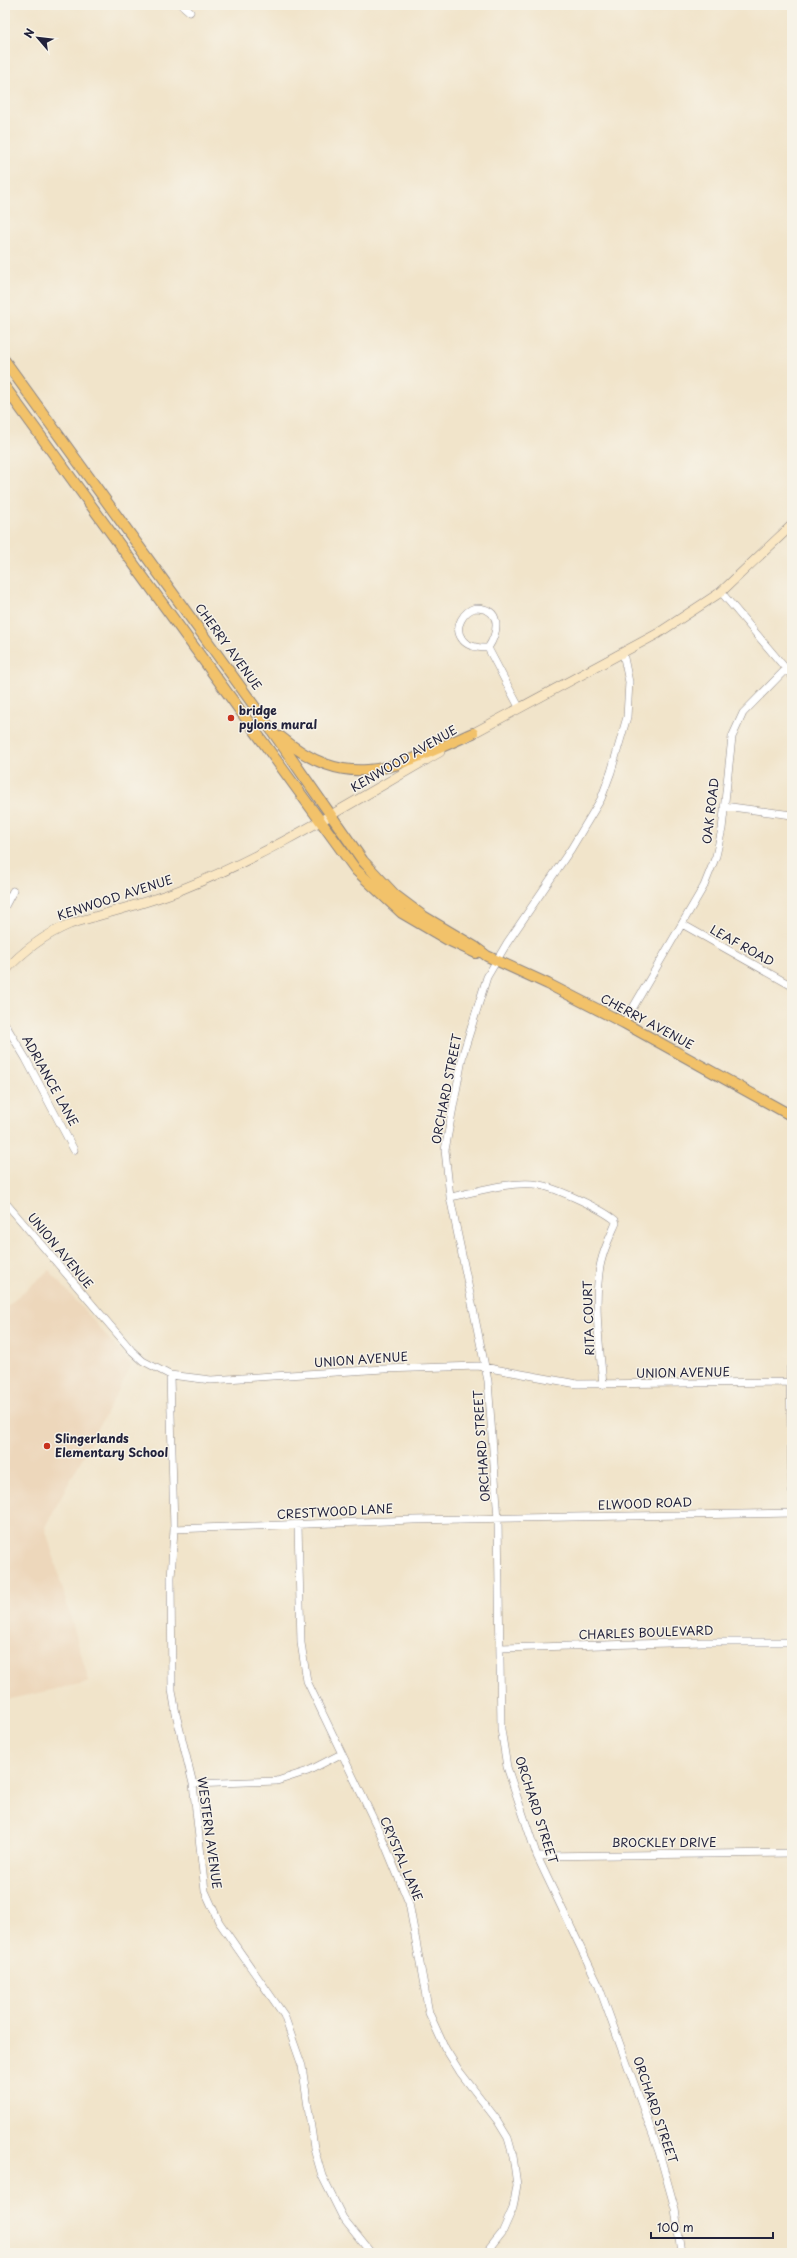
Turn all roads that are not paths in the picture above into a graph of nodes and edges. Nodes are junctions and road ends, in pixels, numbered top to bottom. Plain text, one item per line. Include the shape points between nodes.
1 (182, 5) edge
2 (190, 12) dead end
3 (5, 361) edge
4 (5, 387) edge
5 (792, 525) edge
6 (721, 592) junction
7 (488, 648) junction
8 (623, 653) junction
9 (786, 669) junction
10 (792, 676) edge
11 (519, 707) junction
12 (268, 725) junction
13 (472, 733) junction
14 (724, 806) junction
15 (792, 815) edge
16 (330, 816) junction
17 (320, 822) junction
18 (13, 891) dead end
19 (5, 906) edge
20 (682, 924) junction
21 (492, 959) junction
22 (5, 971) edge
23 (792, 986) edge
24 (624, 1023) junction
25 (5, 1024) edge
26 (792, 1116) edge
27 (74, 1150) dead end
28 (450, 1197) junction
29 (5, 1202) edge
30 (485, 1367) junction
31 (790, 1369) dead end
32 (170, 1375) junction
33 (791, 1382) edge
34 (603, 1385) junction
35 (792, 1491) edge
36 (792, 1513) edge
37 (498, 1519) junction
38 (298, 1525) junction
39 (174, 1529) junction
40 (792, 1642) edge
41 (502, 1648) junction
42 (341, 1754) junction
43 (193, 1784) junction
44 (792, 1853) edge
45 (537, 1856) junction
46 (371, 2253) edge
47 (486, 2253) edge
48 (681, 2253) edge

1 - 2 street
3 - 12 main road, CHERRY AVENUE
4 - 17 main road, CHERRY AVENUE
5 - 6 main road, KENWOOD AVENUE
6 - 8 main road, KENWOOD AVENUE
6 - 9 street
7 - 7 street via 497,628 494,618 487,610 472,609 461,620 461,638 473,646
7 - 11 street
8 - 11 main road, KENWOOD AVENUE
8 - 21 street, ORCHARD STREET via 629,682 627,717 601,799 572,850
9 - 10 street
9 - 14 street, OAK ROAD via 743,713 732,737
11 - 13 main road, KENWOOD AVENUE
12 - 13 main road via 298,752 316,762 338,769 361,771 405,763
12 - 16 main road, CHERRY AVENUE
13 - 16 main road, KENWOOD AVENUE
14 - 15 street
14 - 20 street, OAK ROAD via 716,856 704,886
16 - 17 main road, KENWOOD AVENUE
16 - 21 main road, CHERRY AVENUE via 363,861 395,895 423,916
17 - 21 main road, CHERRY AVENUE via 356,870 402,912 448,940
17 - 22 main road, KENWOOD AVENUE via 180,890 54,931 25,951
18 - 19 street
20 - 23 street, LEAF ROAD
20 - 24 street, OAK ROAD
21 - 24 main road, CHERRY AVENUE
21 - 28 street, ORCHARD STREET via 462,1054 449,1120 445,1150
24 - 26 main road, CHERRY AVENUE
25 - 27 street, ADRIANCE LANE
28 - 30 street, ORCHARD STREET
28 - 34 street, RITA COURT via 519,1184 534,1184 566,1194 612,1217 616,1223 602,1257 597,1295
29 - 32 street, UNION AVENUE via 132,1351 143,1361
30 - 32 street, UNION AVENUE via 384,1369 211,1380
30 - 34 street, UNION AVENUE via 542,1376 565,1383
30 - 37 street, ORCHARD STREET
31 - 33 street
32 - 39 street, WESTERN AVENUE
33 - 34 street, UNION AVENUE
33 - 35 street
36 - 37 street, ELWOOD ROAD
37 - 38 street, CRESTWOOD LANE
37 - 41 street, ORCHARD STREET via 498,1599
38 - 39 street, CRESTWOOD LANE
38 - 42 street, CRYSTAL LANE via 304,1663 312,1694
39 - 43 street, WESTERN AVENUE via 171,1578 172,1690
40 - 41 street, CHARLES BOULEVARD
41 - 45 street, ORCHARD STREET via 501,1729 507,1767
42 - 43 street via 292,1778 277,1781
42 - 47 street, CRYSTAL LANE via 381,1835 409,1903 430,2014 460,2072 497,2120 511,2148 516,2169 516,2197 502,2233
43 - 46 street, WESTERN AVENUE via 202,1876 208,1900 219,1922 284,2015 302,2066 314,2148 322,2176 343,2218
44 - 45 street, BROCKLEY DRIVE
45 - 48 street, ORCHARD STREET via 601,1991 658,2152 675,2209

